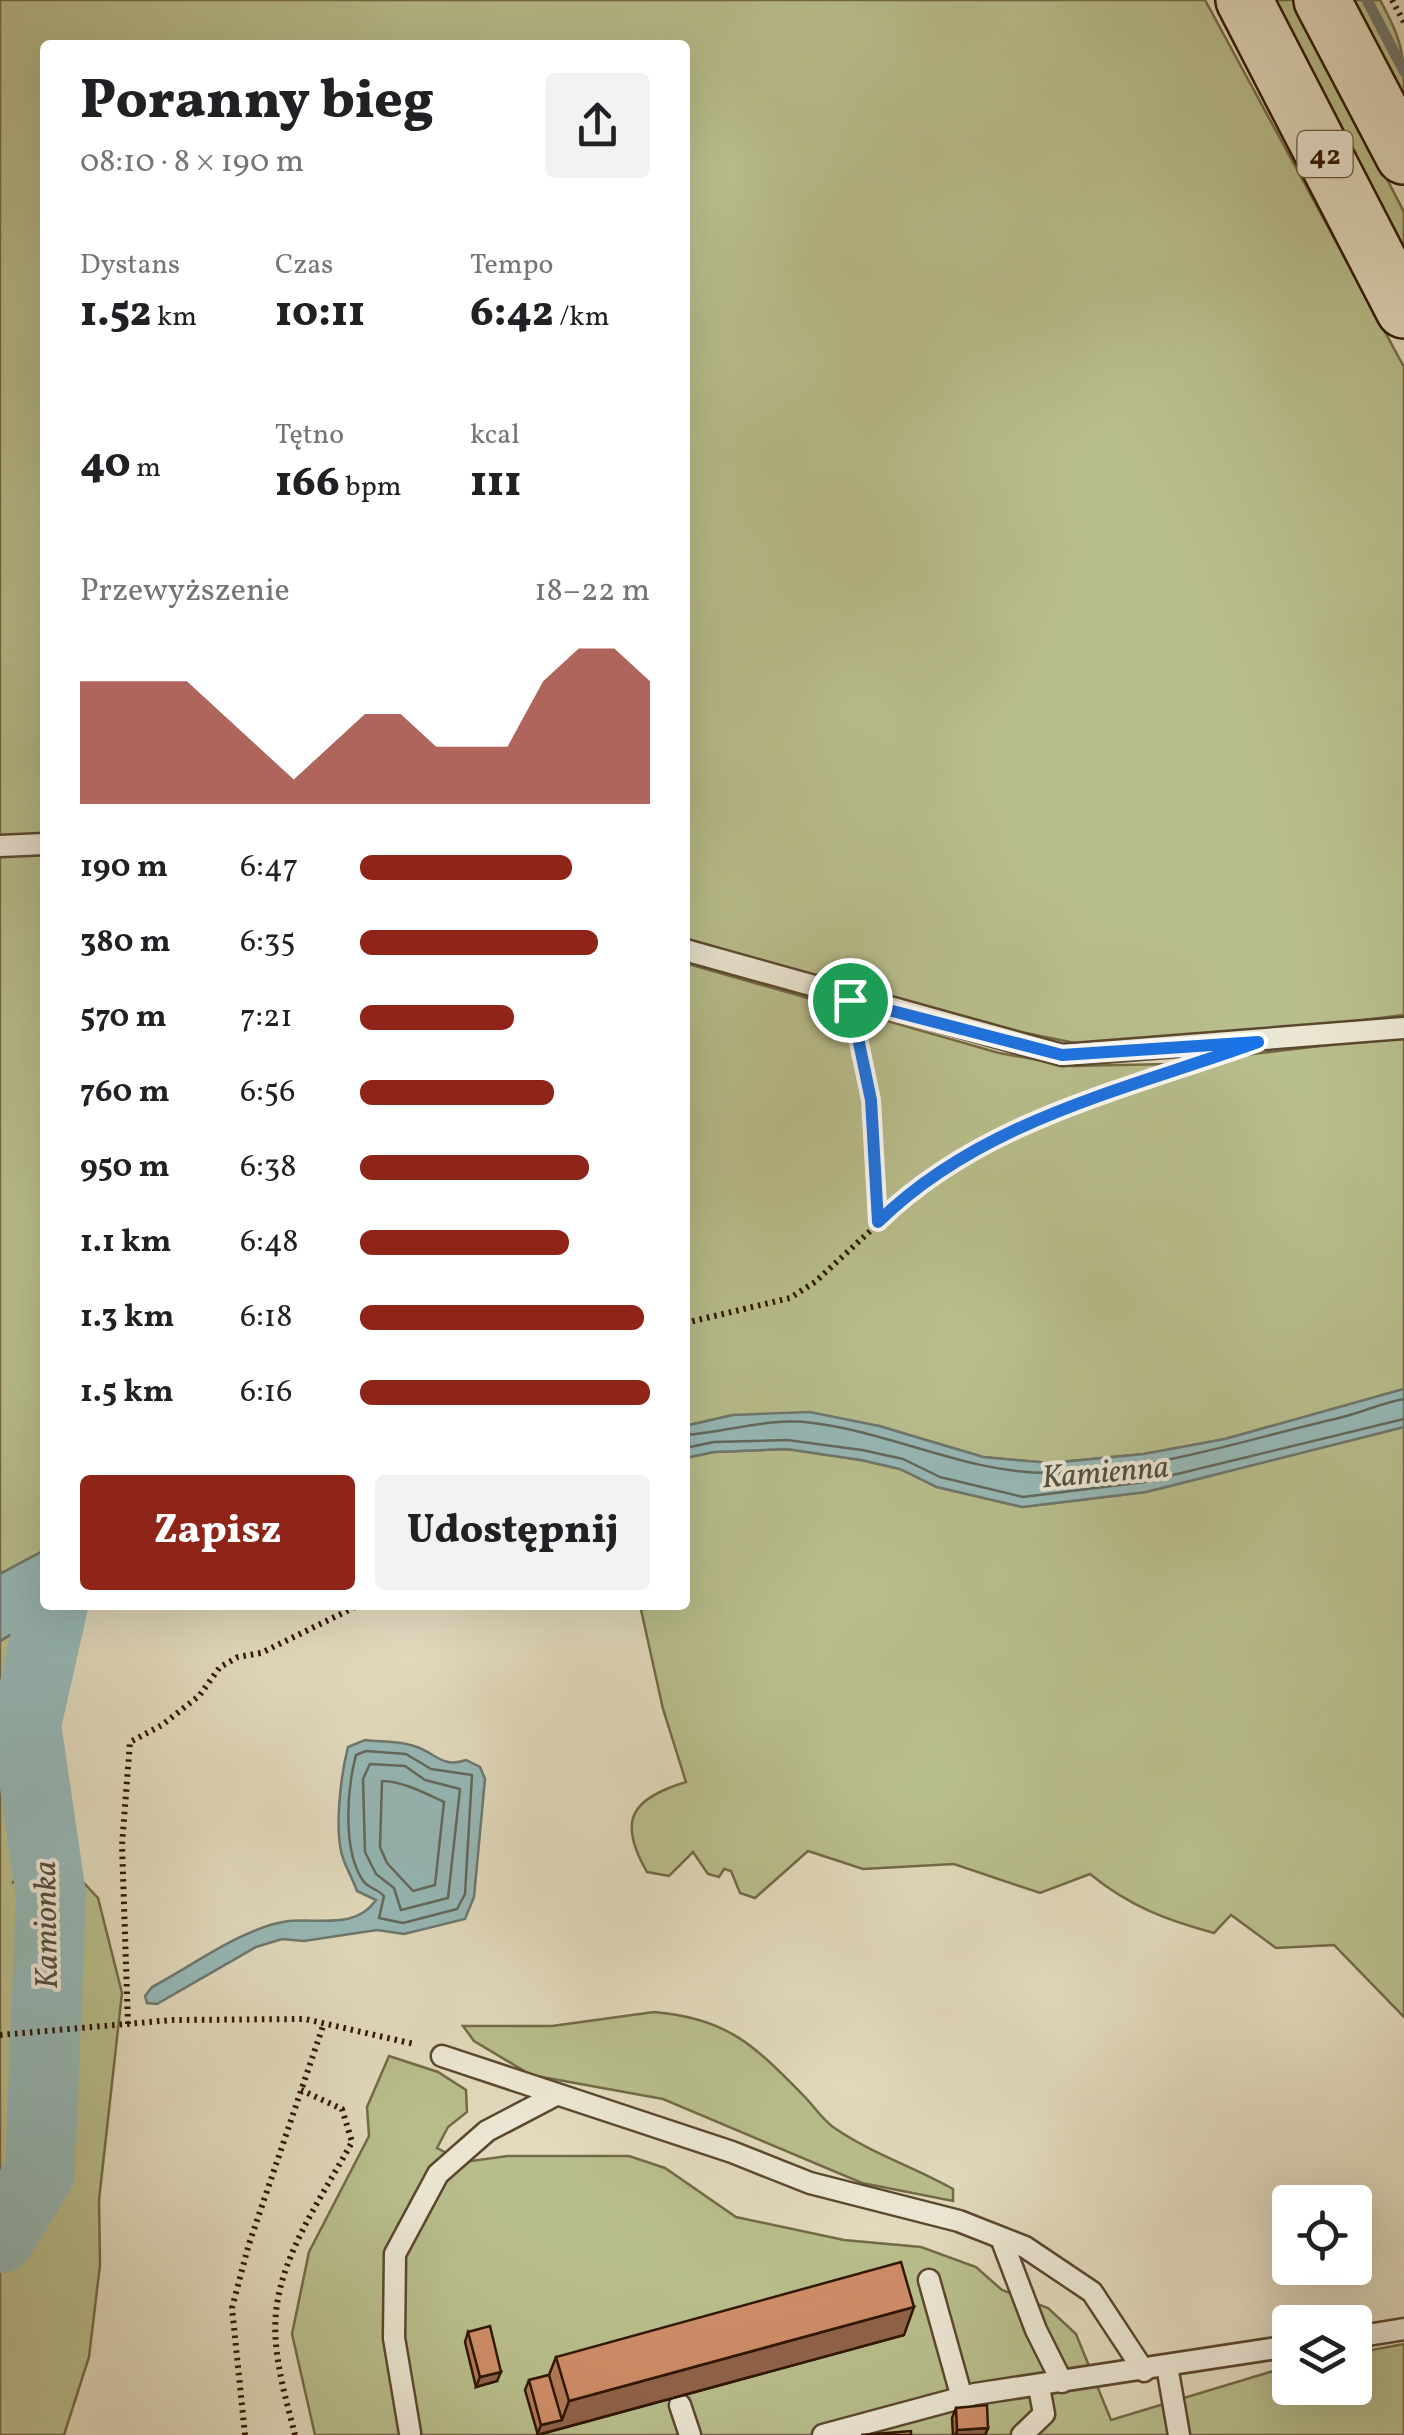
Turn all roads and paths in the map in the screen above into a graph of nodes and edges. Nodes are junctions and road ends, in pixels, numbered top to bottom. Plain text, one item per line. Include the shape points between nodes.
1 (1244, 0) edge
2 (1322, 0) edge
3 (1392, 0) edge
4 (1404, 22) edge
5 (1404, 156) edge
6 (1404, 310) edge
7 (40, 844) edge
8 (0, 846) edge
9 (690, 952) edge
10 (850, 1000) junction
11 (1404, 1028) edge
12 (1155, 1077) dead end
13 (878, 1222) junction
14 (690, 1322) edge
15 (349, 1610) edge
16 (324, 2023) junction
17 (128, 2024) junction
18 (0, 2035) edge
19 (414, 2044) dead end
20 (442, 2056) dead end
21 (301, 2090) junction
22 (556, 2095) junction
23 (1001, 2238) junction
24 (929, 2280) dead end
25 (1404, 2328) edge
26 (1372, 2334) edge
27 (1272, 2349) edge
28 (1167, 2366) junction
29 (1144, 2371) junction
30 (1062, 2382) junction
31 (1039, 2387) junction
32 (962, 2398) junction
33 (680, 2405) dead end
34 (410, 2433) edge
35 (244, 2435) edge
36 (294, 2435) edge
37 (690, 2435) edge
38 (823, 2435) edge
39 (1022, 2435) edge
40 (1178, 2435) edge

1 - 6 main road, 42
2 - 5 main road, 42
3 - 4 path
7 - 8 lane
9 - 10 lane
10 - 11 lane via 1062,1055
10 - 13 path via 871,1100
12 - 13 path via 1056,1111 965,1153 910,1190
13 - 14 path via 790,1298
15 - 17 path via 220,1667 199,1696 130,1742 122,1845
16 - 17 path
16 - 19 path
16 - 21 path
17 - 18 path
20 - 22 lane
21 - 35 path via 232,2308
21 - 36 path via 342,2109 352,2142 294,2250 276,2311 278,2362
22 - 23 lane via 810,2183
22 - 34 lane via 486,2132 438,2174 395,2254 394,2338
23 - 29 lane via 1092,2292
23 - 30 lane
24 - 32 lane
25 - 26 lane
27 - 28 lane
28 - 29 lane
28 - 40 lane
29 - 30 lane
30 - 31 lane
31 - 32 lane
31 - 39 lane via 1044,2414
32 - 38 lane
33 - 37 lane

